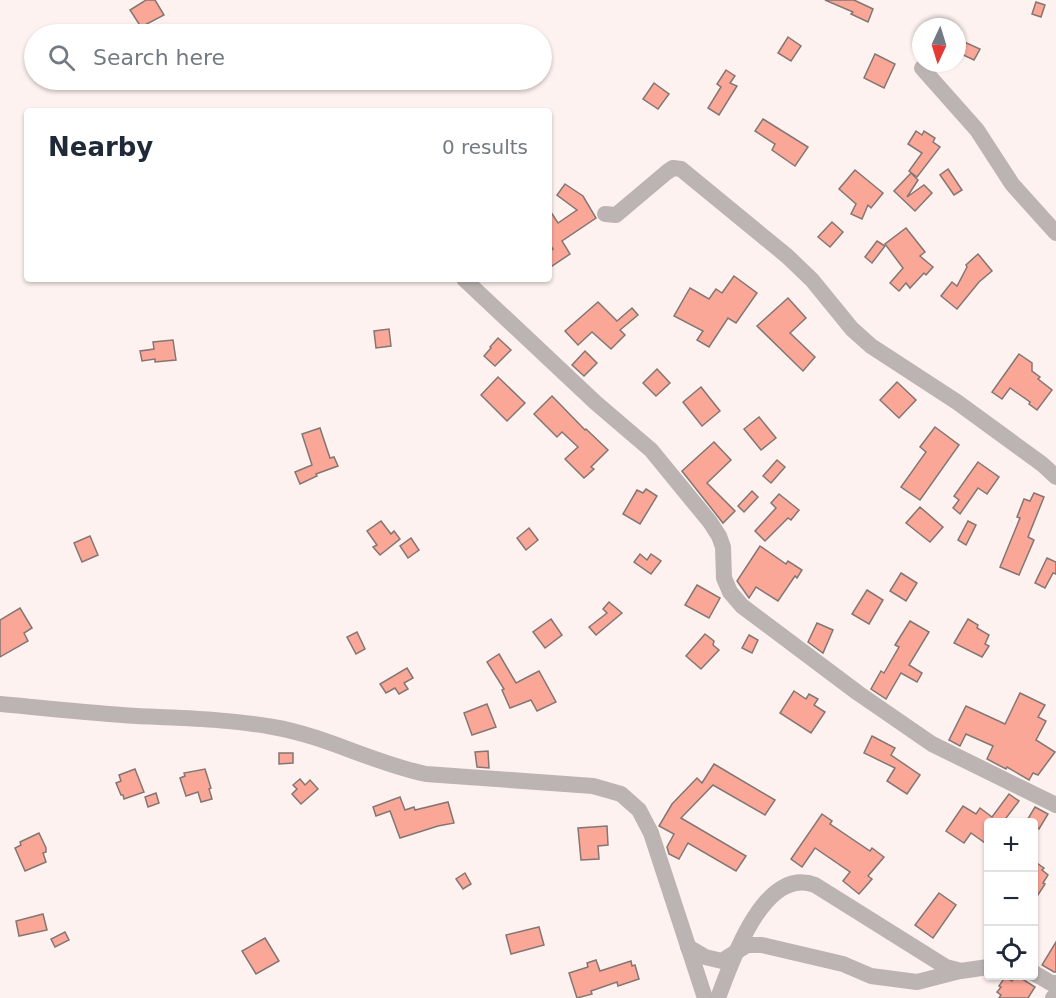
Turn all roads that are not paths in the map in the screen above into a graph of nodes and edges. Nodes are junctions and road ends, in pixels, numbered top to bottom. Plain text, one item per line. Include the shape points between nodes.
1 (926, 72) edge
2 (605, 214) dead end
3 (1056, 233) edge
4 (467, 282) edge
5 (1056, 477) edge
6 (0, 704) edge
7 (1056, 805) edge
8 (688, 947) junction
9 (736, 951) junction
10 (984, 968) edge
11 (961, 971) junction
12 (1038, 975) edge
13 (1056, 983) edge
14 (705, 998) edge
15 (718, 998) edge

1 - 3 street via 977,130 1012,184
2 - 5 street via 616,215 673,168 681,169 787,256 871,346 957,402
4 - 7 street via 651,450 719,536 724,578 742,606 932,744
6 - 8 street via 273,727 320,738 426,774 593,786 621,794 639,810 651,833
8 - 9 street via 716,961 729,958
8 - 14 street
9 - 11 street via 747,945 762,945 843,964 871,976 917,982
9 - 11 street via 755,914 778,891 804,881 946,967
9 - 15 street
10 - 11 street
12 - 13 street

